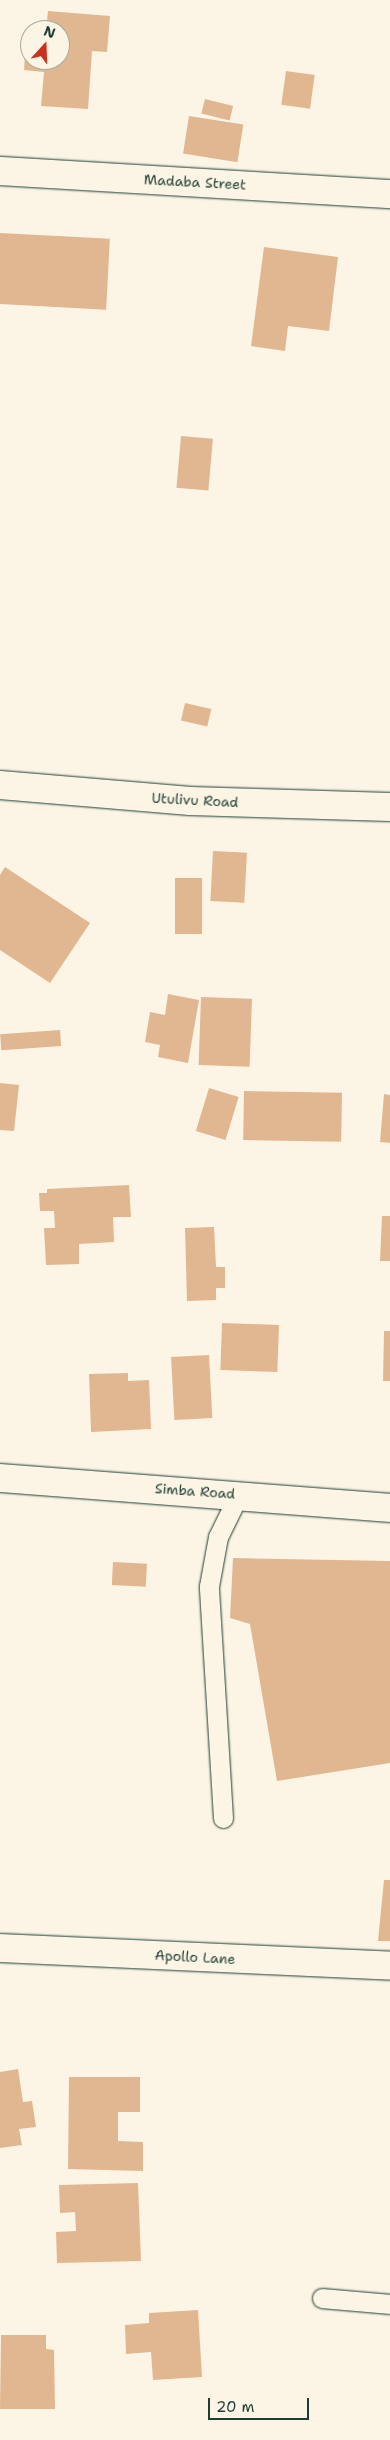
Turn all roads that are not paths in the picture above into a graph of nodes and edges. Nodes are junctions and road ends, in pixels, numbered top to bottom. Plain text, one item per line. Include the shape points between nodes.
1 (0, 171) edge
2 (390, 194) edge
3 (0, 785) edge
4 (390, 807) edge
5 (0, 1478) edge
6 (240, 1494) junction
7 (390, 1508) edge
8 (223, 1818) dead end
9 (0, 1948) edge
10 (390, 1966) edge
11 (322, 2298) dead end
12 (390, 2304) edge

1 - 2 street, Madaba Street
3 - 4 street, Utulivu Road via 190,801
5 - 6 street, Simba Road
6 - 7 street, Simba Road
6 - 8 lane via 218,1537 209,1586
9 - 10 street, Apollo Lane
11 - 12 lane

